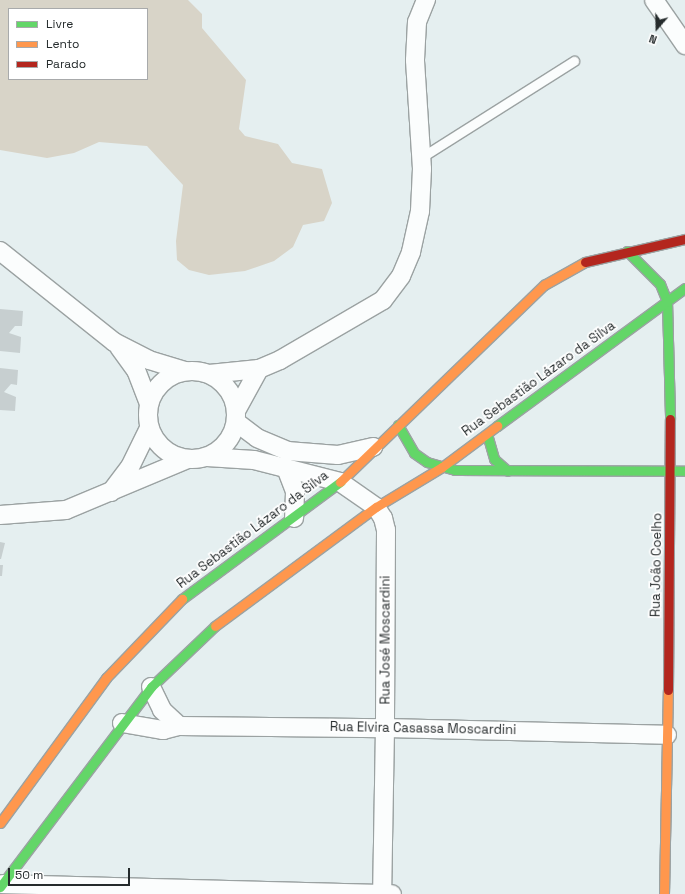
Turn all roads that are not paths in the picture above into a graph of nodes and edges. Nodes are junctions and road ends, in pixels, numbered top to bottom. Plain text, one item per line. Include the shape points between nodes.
1 (426, 0) edge
2 (654, 0) edge
3 (685, 46) edge
4 (574, 61) dead end
5 (422, 157) junction
6 (685, 239) edge
7 (0, 251) edge
8 (627, 251) junction
9 (685, 288) edge
10 (667, 301) junction
11 (114, 342) junction
12 (259, 369) junction
13 (185, 372) junction
14 (208, 374) junction
15 (149, 404) junction
16 (236, 416) junction
17 (398, 425) junction
18 (149, 428) junction
19 (487, 434) junction
20 (373, 447) junction
21 (207, 457) junction
22 (188, 459) junction
23 (442, 467) junction
24 (286, 468) junction
25 (508, 471) junction
26 (672, 471) junction
27 (685, 471) edge
28 (340, 482) junction
29 (109, 494) junction
30 (376, 507) junction
31 (0, 515) edge
32 (294, 518) junction
33 (151, 687) junction
34 (122, 723) junction
35 (179, 726) junction
36 (386, 728) junction
37 (667, 735) junction
38 (0, 823) edge
39 (1, 885) edge
40 (231, 893) edge
41 (382, 894) edge
42 (392, 894) edge
43 (664, 894) edge

1 - 5 street via 417,22 415,60
2 - 3 street
4 - 5 lane
5 - 12 street via 420,211 411,252 401,276 383,300
6 - 8 street, Rua Sebastião Lázaro da Silva
7 - 11 street
8 - 10 street, Rua João Coelho via 660,284
8 - 17 street, Rua Sebastião Lázaro da Silva via 588,260 544,285
9 - 10 street, Rua Sebastião Lázaro da Silva
10 - 19 street, Rua Sebastião Lázaro da Silva
10 - 26 street, Rua João Coelho
11 - 13 street via 149,360
11 - 15 street via 136,370
12 - 14 street
12 - 16 street
13 - 14 street
13 - 15 street via 162,382
14 - 16 street via 228,388
15 - 18 street
16 - 20 street via 262,441 288,451 338,455
16 - 21 street via 226,444
17 - 20 street, Rua Sebastião Lázaro da Silva
17 - 23 street via 414,453
18 - 22 street via 164,449
18 - 29 street via 130,467
19 - 23 street, Rua Sebastião Lázaro da Silva
19 - 25 street via 494,459
20 - 28 street, Rua Sebastião Lázaro da Silva
21 - 22 street
21 - 24 street via 232,456
22 - 29 street
23 - 25 street via 482,472
23 - 30 street, Rua Sebastião Lázaro da Silva
24 - 28 street
24 - 32 street via 295,492
25 - 26 street
26 - 27 street
26 - 37 street, Rua João Coelho
28 - 30 street
28 - 32 street, Rua Sebastião Lázaro da Silva
29 - 31 street via 66,510
30 - 33 street, Rua Sebastião Lázaro da Silva via 228,614
30 - 36 street, Rua José Moscardini via 386,530
32 - 38 street, Rua Sebastião Lázaro da Silva via 196,586 163,616 106,678
33 - 34 street, Rua Sebastião Lázaro da Silva
33 - 35 street via 162,710
34 - 35 street, Rua Elvira Casassa Moscardini via 163,730
34 - 39 street, Rua Sebastião Lázaro da Silva
35 - 36 street, Rua Elvira Casassa Moscardini
36 - 37 street, Rua Elvira Casassa Moscardini
36 - 41 street, Rua José Moscardini
37 - 43 street, Rua João Coelho
39 - 40 street
40 - 41 street
41 - 42 street

